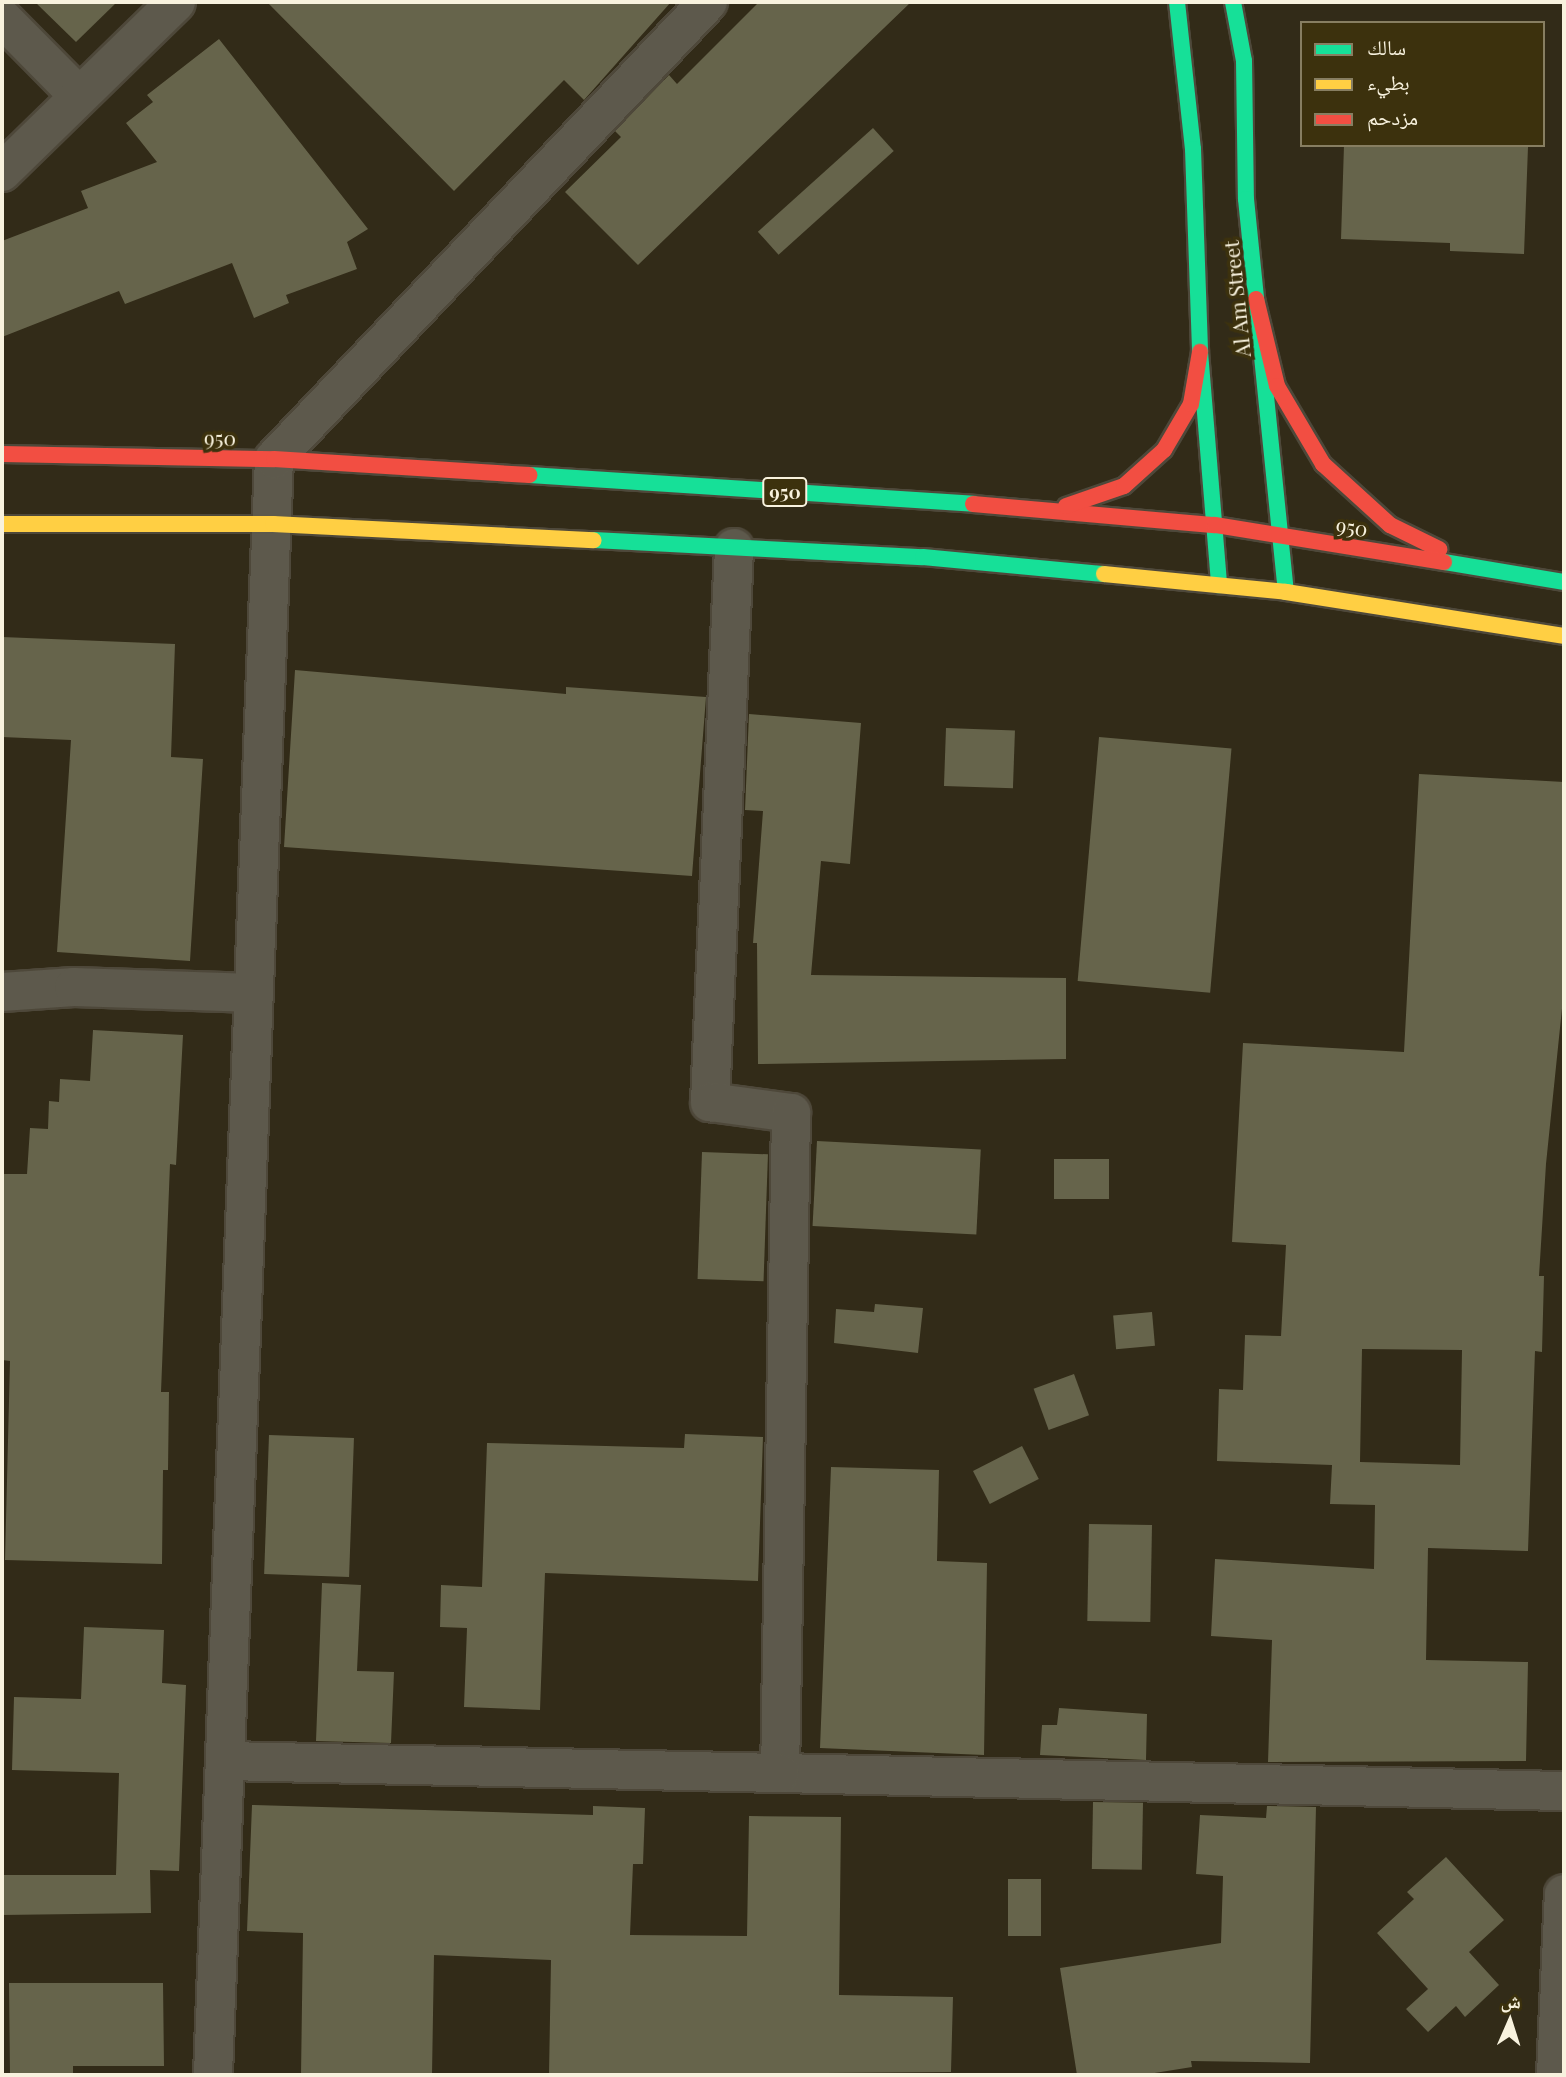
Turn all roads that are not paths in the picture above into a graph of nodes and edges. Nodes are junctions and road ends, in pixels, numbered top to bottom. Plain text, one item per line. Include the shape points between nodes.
1 (176, 2) edge
2 (708, 2) edge
3 (1177, 2) edge
4 (1233, 2) edge
5 (2, 18) edge
6 (77, 94) junction
7 (2, 172) edge
8 (1256, 299) junction
9 (1200, 352) junction
10 (2, 454) edge
11 (274, 459) junction
12 (1021, 507) junction
13 (2, 524) edge
14 (273, 524) junction
15 (1215, 525) junction
16 (1285, 537) junction
17 (734, 548) junction
18 (1472, 565) junction
19 (1564, 582) edge
20 (1219, 585) junction
21 (1286, 592) junction
22 (1564, 636) edge
23 (2, 992) edge
24 (254, 993) junction
25 (225, 1761) junction
26 (780, 1773) junction
27 (1564, 1791) edge
28 (1564, 1894) edge
29 (213, 2075) edge
30 (1556, 2075) edge

1 - 6 street
2 - 11 street
3 - 9 main road, Al Am Street via 1193,149
4 - 8 main road, Al Am Street via 1244,61 1246,199
5 - 6 street
6 - 7 street
8 - 16 main road, Al Am Street
8 - 18 main road via 1277,386 1323,464 1390,525
9 - 12 main road via 1184,416 1164,450 1124,486 1074,505
9 - 15 main road, Al Am Street
10 - 11 main road, 950 / 950
11 - 12 main road, 950 / 950
11 - 14 street
12 - 15 main road, 950 / 950
13 - 14 main road
14 - 17 main road
14 - 24 street
15 - 16 main road, 950 / 950
15 - 20 main road, Al Am Street
16 - 18 main road, 950 / 950
16 - 21 main road, Al Am Street
17 - 20 main road via 923,557
17 - 26 street via 710,1102 792,1113
18 - 19 main road, 950 / 950
20 - 21 main road
21 - 22 main road
23 - 24 street via 74,987
24 - 25 street
25 - 26 street
25 - 29 street
26 - 27 street
28 - 30 street

